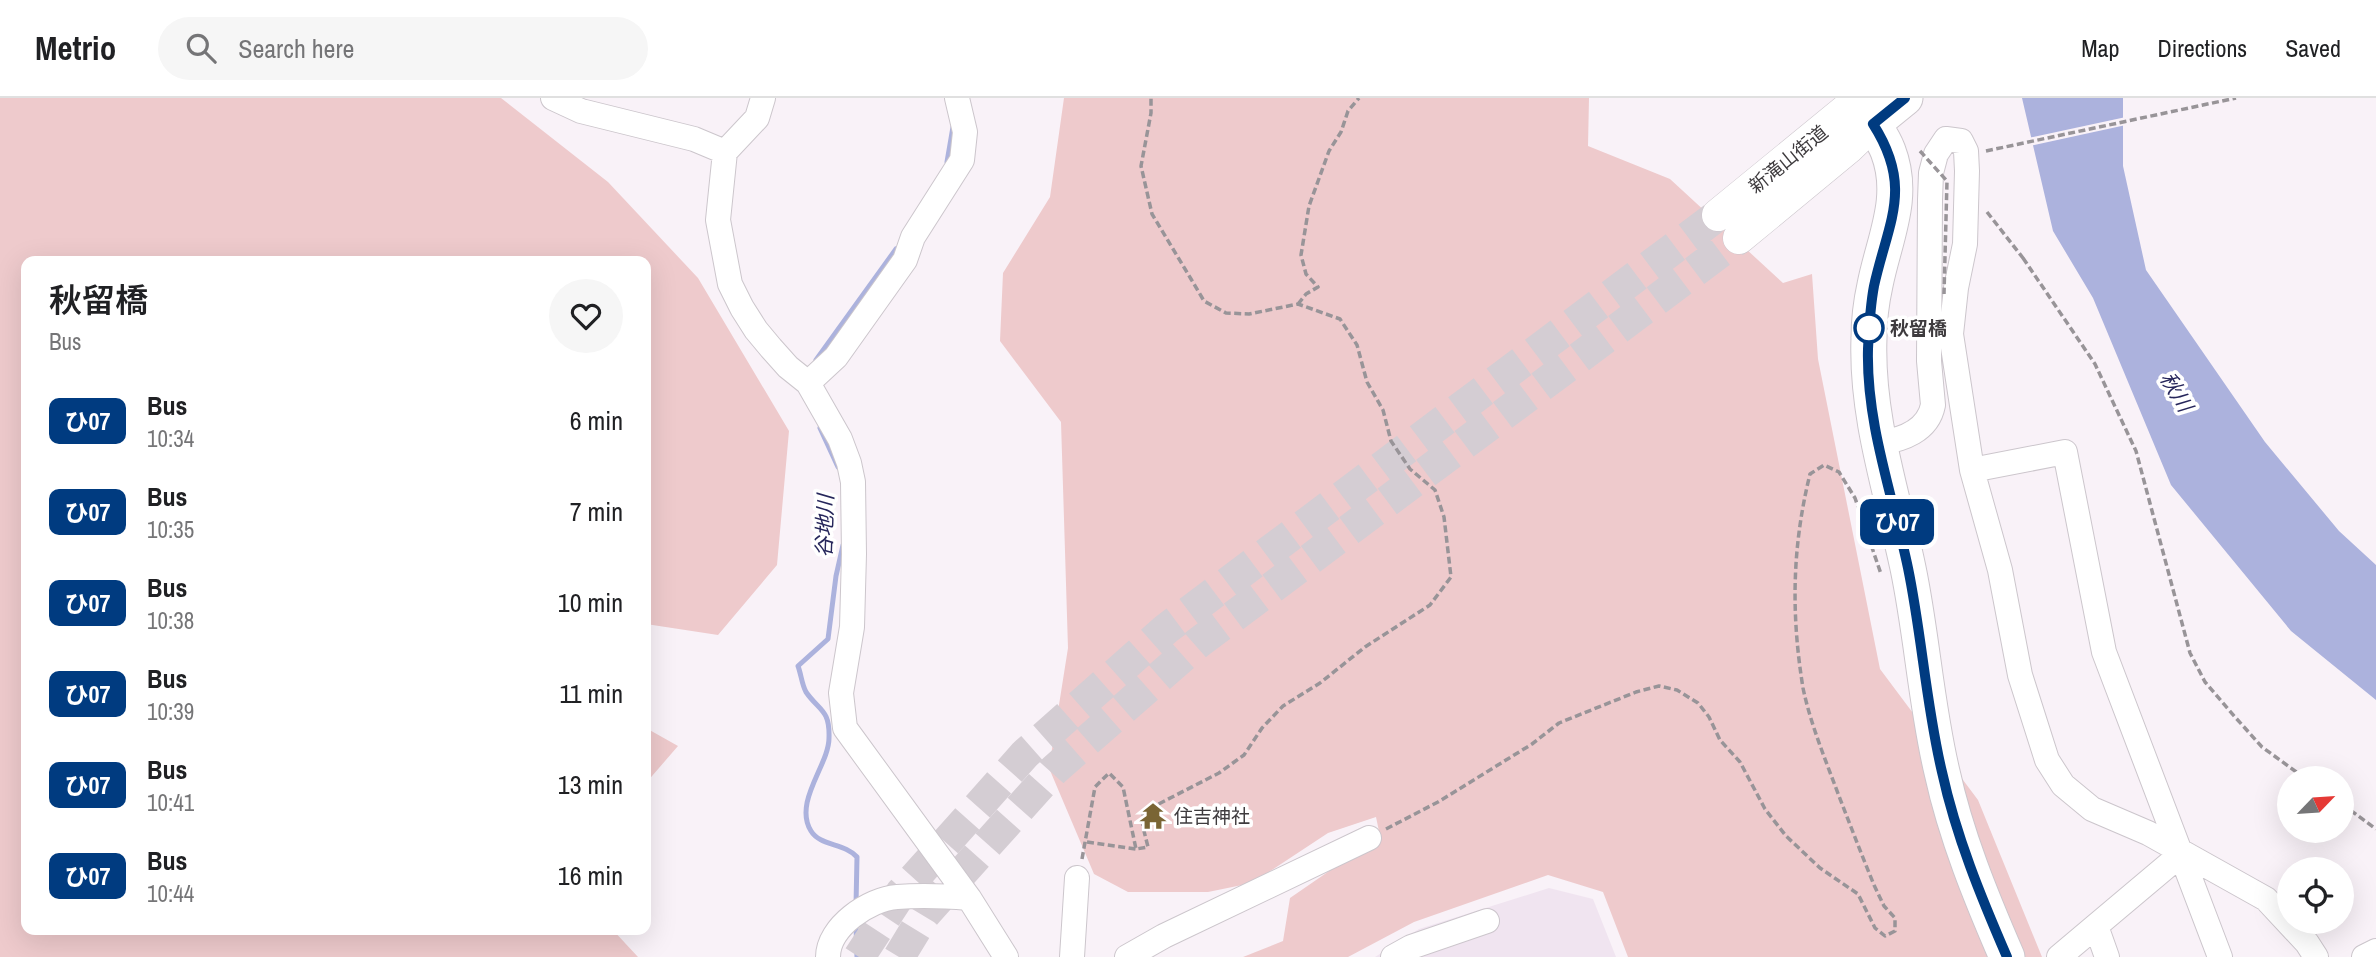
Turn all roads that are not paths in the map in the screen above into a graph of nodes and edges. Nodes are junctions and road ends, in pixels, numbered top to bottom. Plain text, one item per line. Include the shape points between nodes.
1 (553, 98) edge
2 (763, 98) edge
3 (957, 98) edge
4 (1905, 98) edge
5 (1861, 106) edge
6 (725, 152) junction
7 (1729, 226) tunnel mouth
8 (808, 383) junction
9 (1878, 443) junction
10 (1972, 470) junction
11 (1369, 838) road end
12 (2180, 850) junction
13 (1077, 878) road end
14 (969, 898) junction
15 (1487, 921) dead end
16 (2096, 926) junction
17 (2376, 951) edge
18 (828, 957) edge
19 (1006, 957) edge
20 (1072, 957) edge
21 (1128, 957) edge
22 (1393, 957) edge
23 (2007, 957) edge
24 (2059, 957) edge
25 (2107, 957) edge
26 (2220, 957) edge
27 (2316, 957) edge
28 (2364, 957) edge

1 - 6 street via 581,111 694,139
2 - 6 street via 757,118
3 - 8 street via 965,132 962,160 913,237 905,260 836,357
4 - 5 highway
5 - 7 main road, 新滝山街道
5 - 9 highway via 1888,151 1896,195 1869,319 1868,355
6 - 8 street via 719,220 730,284 756,330
8 - 14 street via 840,439 853,482 852,627 841,693 845,728
9 - 10 street via 1915,432 1931,415 1931,173 1946,139 1961,141 1966,151 1965,244 1951,334
9 - 23 highway via 1908,569 1941,772 1981,897
10 - 12 street via 2000,570 2020,675 2047,760 2063,785 2092,809
10 - 12 street via 2065,452 2104,652
11 - 21 street
12 - 16 street
12 - 26 street
12 - 27 street via 2266,900
13 - 20 street
14 - 18 street via 895,897 858,913 841,927 828,947
14 - 19 street
15 - 22 street
16 - 24 street
16 - 25 street
17 - 28 street

